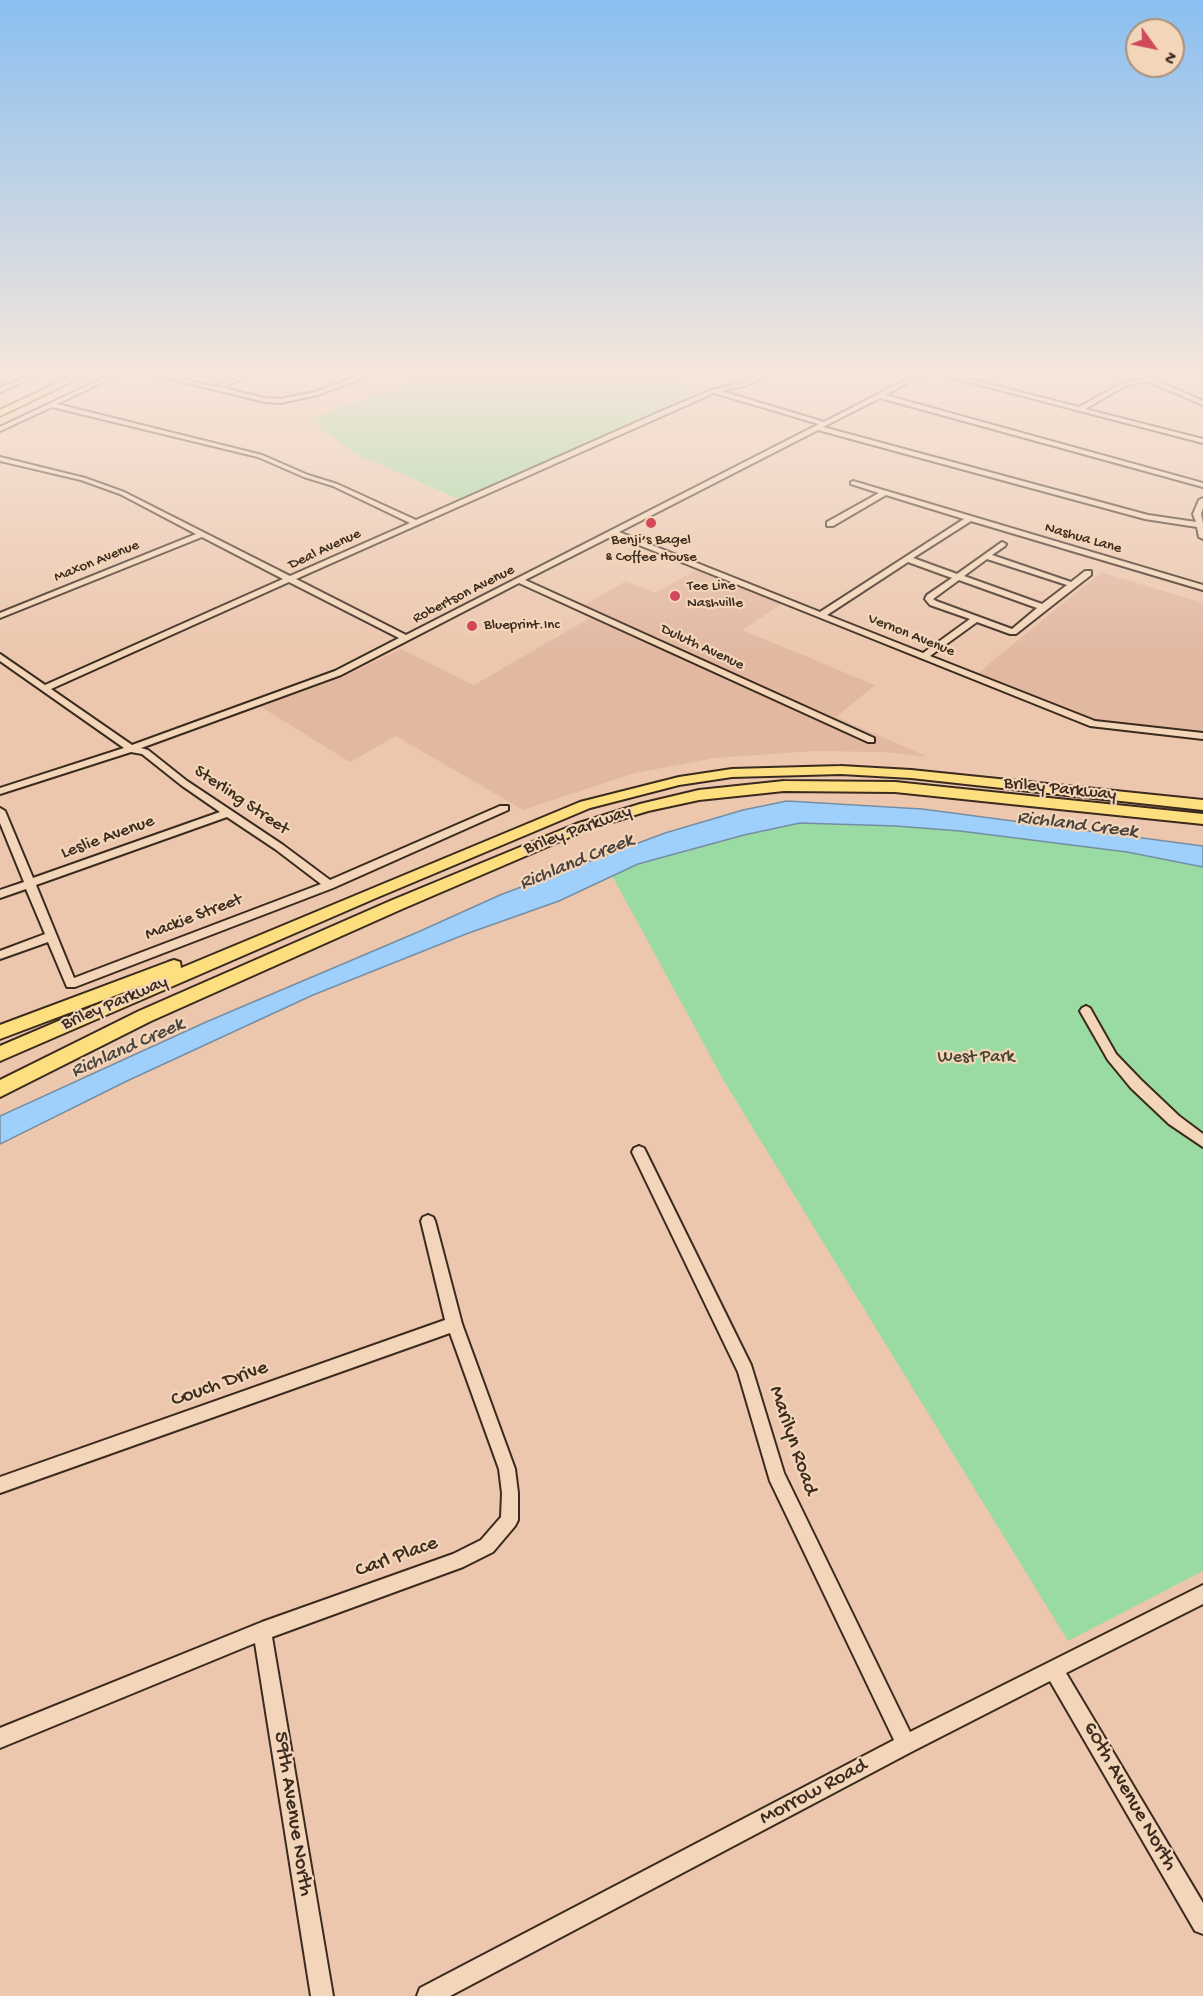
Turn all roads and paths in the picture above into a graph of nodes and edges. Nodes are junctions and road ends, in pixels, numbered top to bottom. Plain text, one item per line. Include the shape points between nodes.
1 (38, 468) edge
2 (288, 468) edge
3 (540, 468) edge
4 (740, 468) edge
5 (973, 468) edge
6 (1142, 468) edge
7 (853, 483) dead end
8 (1203, 485) edge
9 (884, 493) junction
10 (1203, 500) edge
11 (969, 519) junction
12 (416, 523) junction
13 (830, 524) dead end
14 (1199, 525) junction
15 (616, 532) junction
16 (203, 534) junction
17 (1203, 537) edge
18 (1002, 544) dead end
19 (986, 556) junction
20 (908, 559) junction
21 (1088, 573) dead end
22 (958, 577) junction
23 (291, 580) junction
24 (521, 580) junction
25 (1073, 585) junction
26 (1203, 588) edge
27 (1043, 607) junction
28 (821, 615) junction
29 (0, 616) edge
30 (975, 619) junction
31 (407, 639) junction
32 (924, 656) junction
33 (0, 657) edge
34 (45, 688) junction
35 (1203, 736) edge
36 (871, 740) dead end
37 (131, 749) junction
38 (0, 791) edge
39 (1203, 805) edge
40 (504, 808) dead end
41 (0, 811) edge
42 (228, 813) junction
43 (1203, 819) edge
44 (30, 884) junction
45 (329, 885) junction
46 (0, 894) edge
47 (370, 894) junction
48 (51, 936) junction
49 (0, 955) edge
50 (1086, 1011) dead end
51 (145, 1017) junction
52 (0, 1032) edge
53 (0, 1054) edge
54 (0, 1077) edge
55 (0, 1089) edge
56 (1203, 1141) edge
57 (639, 1152) dead end
58 (428, 1221) dead end
59 (454, 1324) junction
60 (0, 1485) edge
61 (1203, 1594) edge
62 (262, 1631) junction
63 (1054, 1671) junction
64 (0, 1738) edge
65 (906, 1744) junction
66 (1203, 1923) edge
67 (322, 1996) edge
68 (428, 1996) edge

1 - 16 street via 122,492
2 - 12 street via 335,485
3 - 12 street, Deal Avenue
4 - 15 street, Robertson Avenue
5 - 14 street via 1148,517
6 - 8 street
7 - 9 street, Nashua Lane
9 - 11 street, Nashua Lane
9 - 13 street
10 - 14 street via 1197,514
11 - 20 street
11 - 26 street, Nashua Lane
12 - 23 street, Deal Avenue
14 - 17 street
15 - 24 street, Robertson Avenue
15 - 28 street, Vernon Avenue
16 - 23 street
16 - 29 street, Maxon Avenue
18 - 19 street
19 - 22 street
19 - 25 street
20 - 22 street
20 - 28 street
21 - 25 street
22 - 27 street
22 - 30 street via 929,599
23 - 31 street
23 - 34 street, Deal Avenue
24 - 31 street, Robertson Avenue
24 - 36 street, Duluth Avenue
25 - 27 street
27 - 30 street via 1012,632
28 - 32 street, Vernon Avenue
30 - 32 street
31 - 37 street, Robertson Avenue via 338,673
32 - 35 street, Vernon Avenue via 1093,724
33 - 34 street, Sterling Street
34 - 37 street, Sterling Street
37 - 38 street, Robertson Avenue
37 - 42 street, Sterling Street via 146,752
39 - 47 highway, Briley Parkway via 911,774 841,770 732,773 679,781 585,805
40 - 45 street, Mackie Street
41 - 44 street
42 - 44 street, Leslie Avenue
42 - 45 street, Sterling Street
43 - 51 highway, Briley Parkway via 895,788 784,786 699,795 581,827
44 - 46 street, Leslie Avenue
44 - 48 street
45 - 48 street, Mackie Street via 72,984
47 - 52 highway
47 - 53 highway, Briley Parkway
48 - 49 street
50 - 56 street via 1112,1057 1136,1084
51 - 54 highway
51 - 55 highway, Briley Parkway
57 - 65 street, Marilyn Road via 745,1370 776,1475
58 - 59 street, Carl Place
59 - 60 street, Couch Drive
59 - 62 street, Carl Place via 507,1469 509,1520 487,1546 456,1561
61 - 63 street, Morrow Road
62 - 64 street, Carl Place
62 - 67 street, 59th Avenue North
63 - 65 street, Morrow Road
63 - 66 street, 60th Avenue North
65 - 68 street, Morrow Road

